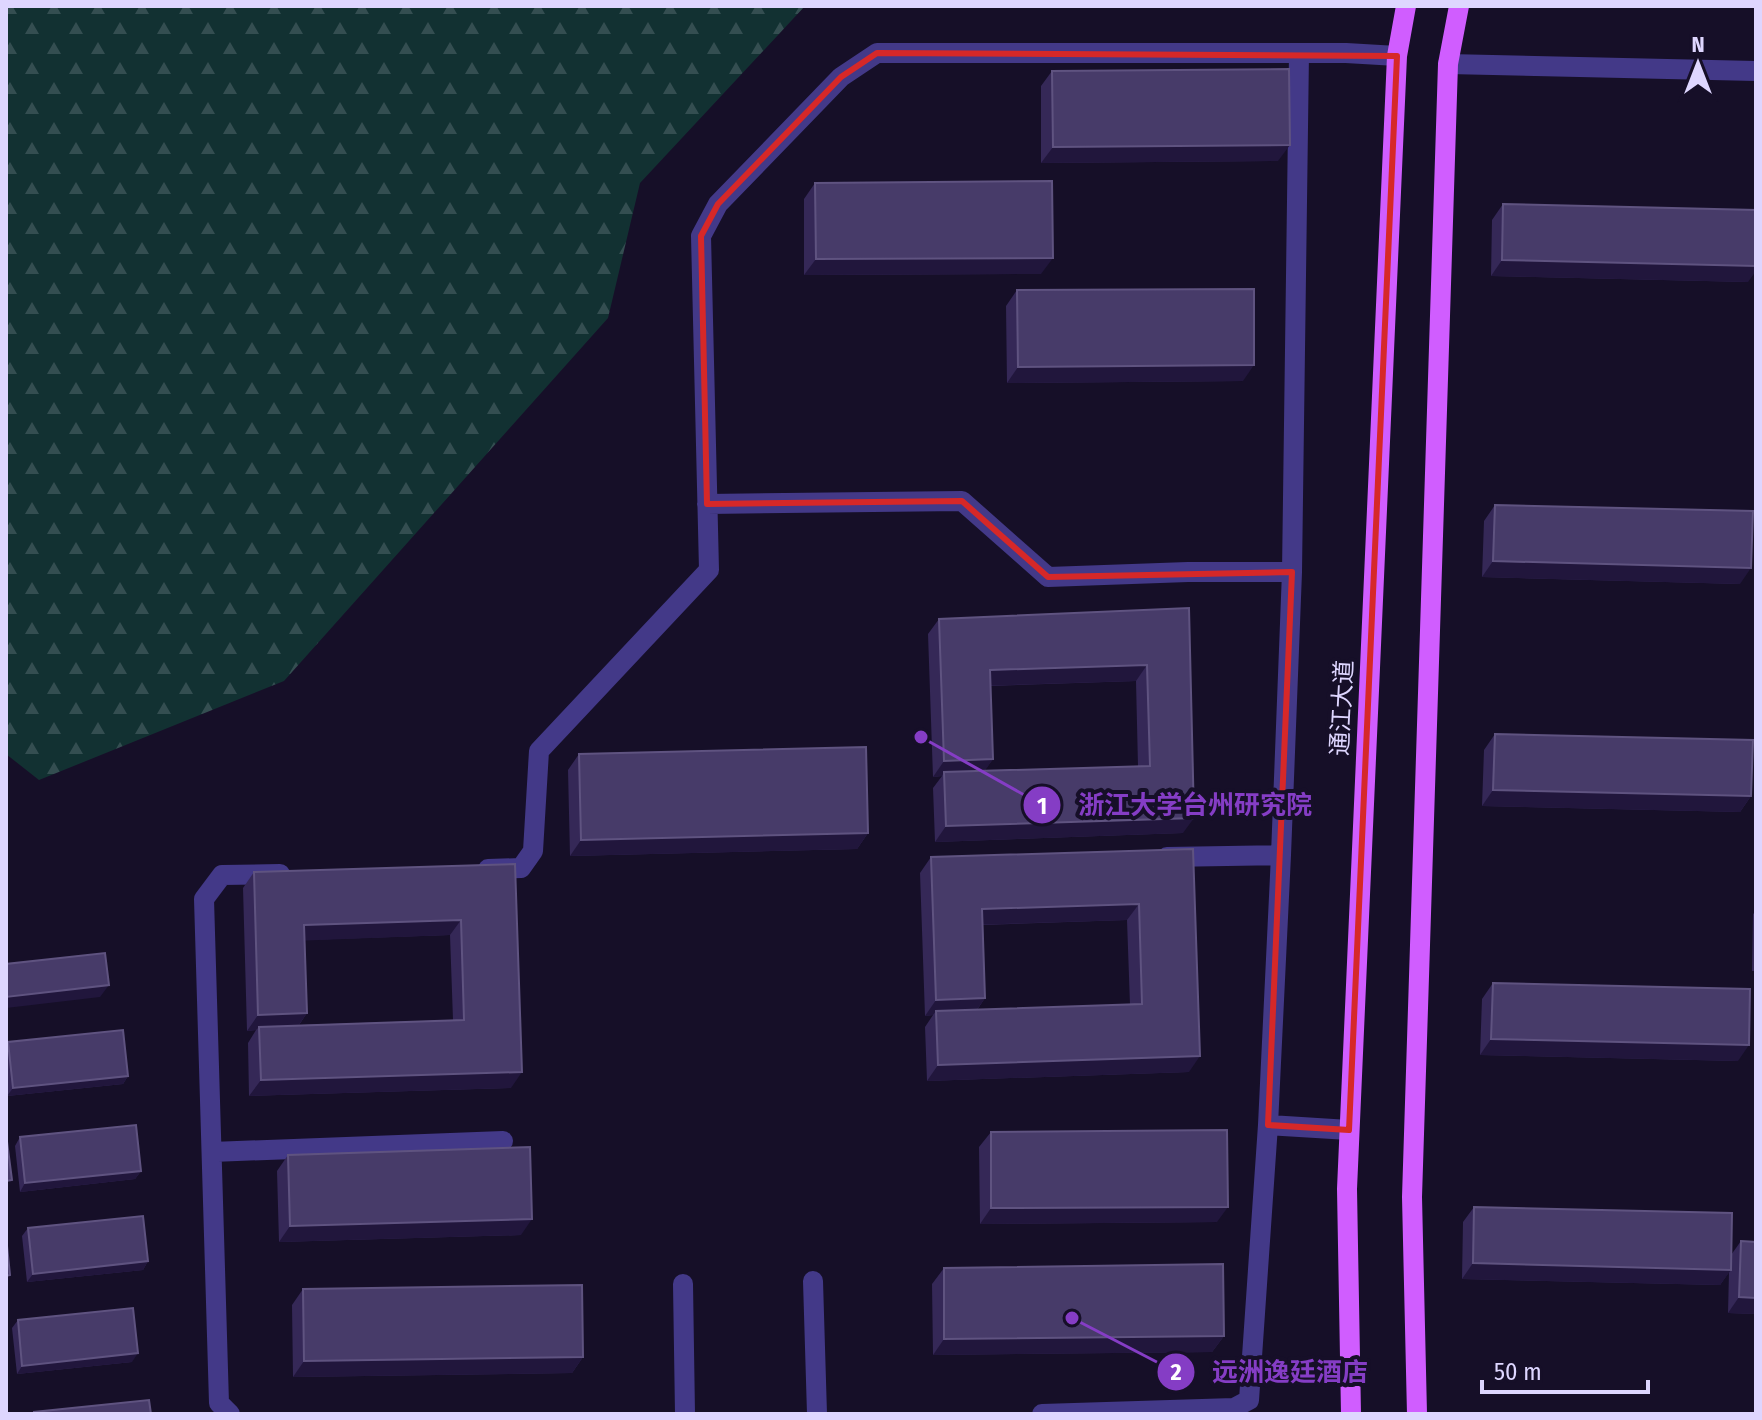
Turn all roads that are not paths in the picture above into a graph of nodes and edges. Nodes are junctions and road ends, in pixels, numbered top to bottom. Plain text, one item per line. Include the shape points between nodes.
1 (1406, 6) edge
2 (1459, 6) edge
3 (1299, 53) junction
4 (1397, 56) junction
5 (1448, 64) junction
6 (1756, 71) edge
7 (707, 504) junction
8 (1292, 572) junction
9 (1281, 855) junction
10 (1143, 858) edge
11 (474, 869) edge
12 (301, 873) edge
13 (1268, 1125) junction
14 (1349, 1130) junction
15 (503, 1141) dead end
16 (212, 1152) junction
17 (813, 1281) dead end
18 (683, 1284) dead end
19 (230, 1414) edge
20 (685, 1414) edge
21 (817, 1414) edge
22 (1042, 1414) edge
23 (1351, 1414) edge
24 (1417, 1414) edge

1 - 4 main road, 通江大道
2 - 5 main road
3 - 4 street
3 - 7 street via 877,53 841,77 718,204 701,236
3 - 8 street
4 - 14 main road, 通江大道
5 - 6 street
5 - 24 main road via 1412,1197
7 - 8 street via 962,501 1048,577
7 - 11 street via 709,570 539,751 533,851 521,868
8 - 9 street
9 - 10 street
9 - 13 street
12 - 16 street via 222,875 204,899
13 - 14 street
13 - 22 street via 1249,1400 1234,1408
14 - 23 main road, 通江大道
15 - 16 street
16 - 19 street via 219,1403
17 - 21 street
18 - 20 street

